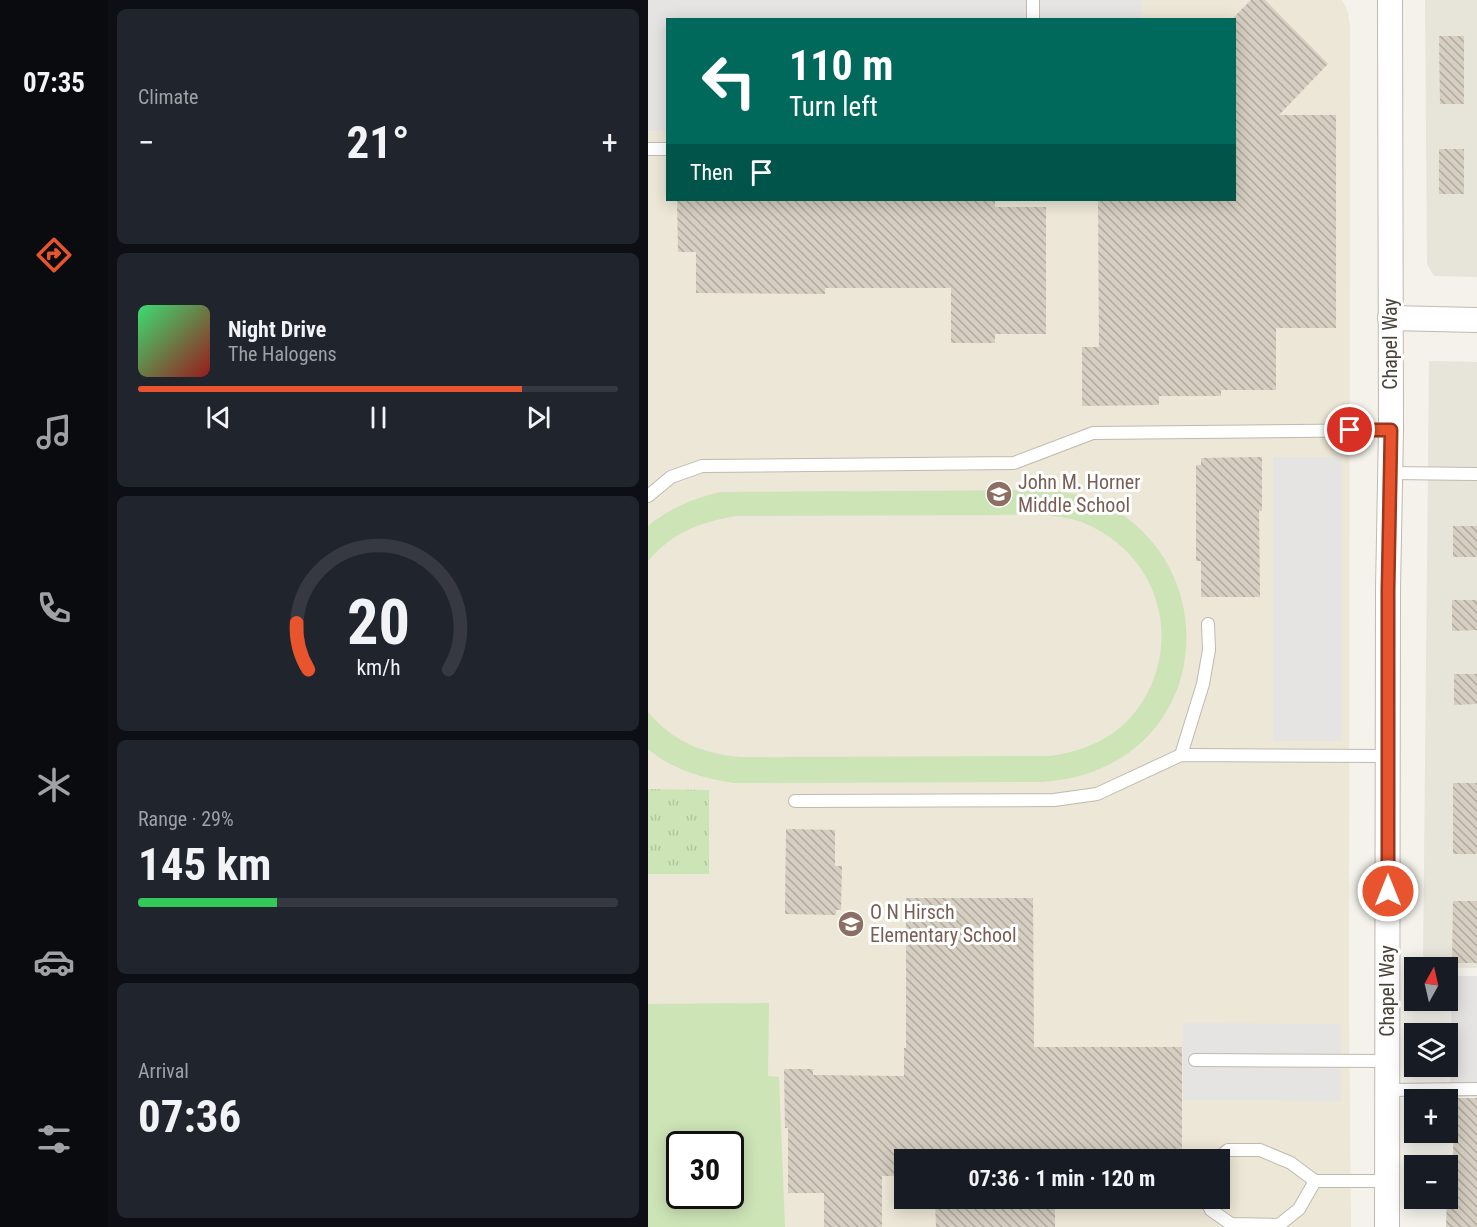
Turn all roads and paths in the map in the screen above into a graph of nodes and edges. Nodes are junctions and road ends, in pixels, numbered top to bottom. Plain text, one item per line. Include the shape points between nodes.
1 (1033, 0) edge
2 (1390, 0) edge
3 (1033, 18) edge
4 (648, 149) edge
5 (666, 149) edge
6 (1390, 318) junction
7 (1477, 320) edge
8 (1391, 430) junction
9 (1390, 473) junction
10 (1477, 474) edge
11 (648, 496) edge
12 (1208, 624) dead end
13 (1181, 755) junction
14 (1388, 756) junction
15 (795, 801) dead end
16 (1195, 1060) dead end
17 (1387, 1060) junction
18 (1477, 1089) edge
19 (1387, 1090) junction
20 (1230, 1150) edge
21 (1316, 1181) junction
22 (1387, 1181) junction
23 (1210, 1209) edge
24 (1387, 1227) edge

1 - 3 lane
2 - 6 street, Chapel Way
4 - 5 lane
6 - 7 street
6 - 8 street, Chapel Way
8 - 9 street, Chapel Way
8 - 11 lane via 1093,433 1014,463 702,466 671,477
9 - 10 lane
9 - 14 street, Chapel Way
12 - 13 lane via 1209,650 1203,684
13 - 14 lane
13 - 15 lane via 1097,794 1054,800
14 - 17 street, Chapel Way
16 - 17 lane
17 - 19 street, Chapel Way
18 - 19 lane
19 - 22 street, Chapel Way
20 - 21 lane via 1260,1149 1291,1163
21 - 22 lane
21 - 23 lane via 1299,1209 1279,1225 1231,1224
22 - 24 street, Chapel Way

